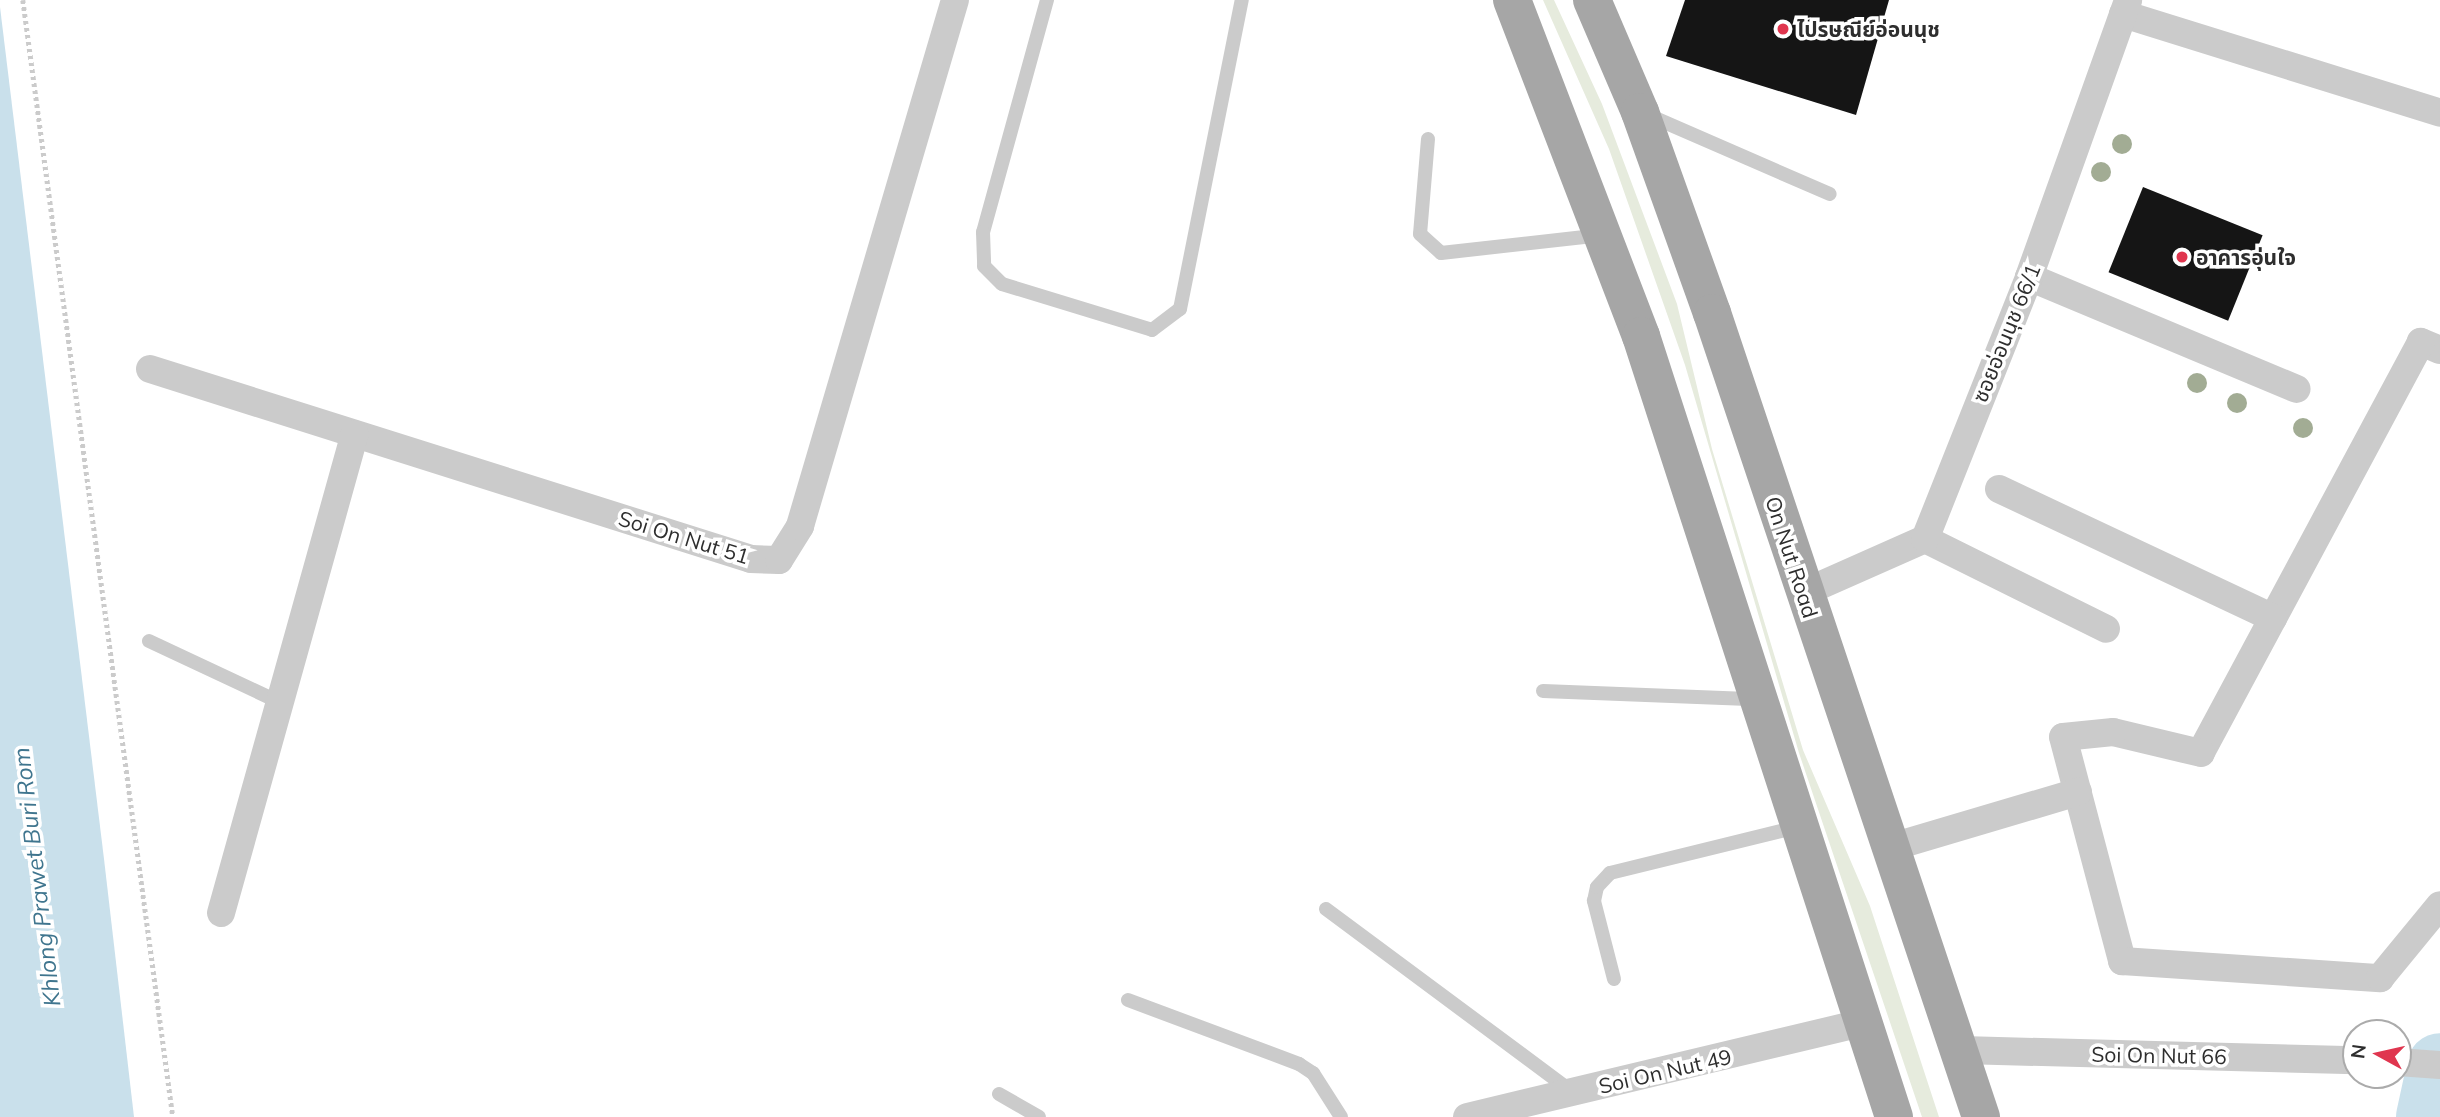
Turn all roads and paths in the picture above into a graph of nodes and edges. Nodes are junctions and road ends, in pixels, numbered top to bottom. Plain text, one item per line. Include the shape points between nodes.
1 (23, 0) edge
2 (955, 0) edge
3 (1047, 0) edge
4 (1242, 0) edge
5 (1512, 0) edge
6 (1592, 0) edge
7 (2126, 7) edge
8 (1640, 112) junction
9 (2440, 113) edge
10 (1427, 139) dead end
11 (1830, 194) dead end
12 (1606, 234) junction
13 (2029, 277) junction
14 (2440, 350) edge
15 (150, 369) dead end
16 (2297, 389) dead end
17 (355, 434) junction
18 (1999, 489) dead end
19 (1925, 539) junction
20 (1803, 593) junction
21 (2273, 618) junction
22 (2106, 629) dead end
23 (149, 641) dead end
24 (1543, 691) dead end
25 (1756, 699) junction
26 (279, 702) junction
27 (2078, 792) junction
28 (1798, 826) junction
29 (1892, 847) junction
30 (2440, 905) edge
31 (1326, 909) dead end
32 (220, 913) dead end
33 (1614, 979) dead end
34 (1128, 1000) dead end
35 (1862, 1023) junction
36 (1962, 1051) junction
37 (2342, 1060) edge
38 (2412, 1063) edge
39 (2440, 1065) edge
40 (1573, 1092) junction
41 (999, 1094) dead end
42 (173, 1117) edge
43 (1038, 1117) edge
44 (1341, 1117) edge
45 (1467, 1117) edge
46 (1894, 1117) edge
47 (1981, 1117) edge

1 - 42 path
2 - 17 street, Soi On Nut 51 via 800,526 779,560 751,559
3 - 4 lane via 982,232 984,266 1002,284 1152,330 1180,309
5 - 12 main road
6 - 8 main road, On Nut Road
7 - 9 street
7 - 13 street, ซอยอ่อนนุช 66/1
8 - 11 lane
8 - 20 main road, On Nut Road
10 - 12 lane via 1420,234 1441,253
12 - 25 main road
13 - 16 street
13 - 19 street, ซอยอ่อนนุช 66/1
14 - 21 street via 2421,342
15 - 17 street, Soi On Nut 51
17 - 26 street
18 - 21 street
19 - 20 street
19 - 22 street
20 - 29 main road, On Nut Road
21 - 27 street via 2201,753 2113,732 2063,737
23 - 26 lane
24 - 25 lane
25 - 28 main road
26 - 32 street
27 - 29 street
27 - 30 street via 2122,961 2380,978
28 - 33 lane via 1609,873 1597,887 1594,901
28 - 35 main road
29 - 36 main road, On Nut Road
31 - 40 lane
34 - 44 lane via 1299,1064 1313,1073
35 - 40 street, Soi On Nut 49
35 - 46 main road
36 - 37 street, Soi On Nut 66
36 - 47 main road, On Nut Road
38 - 39 street
40 - 45 street, Soi On Nut 49
41 - 43 lane

